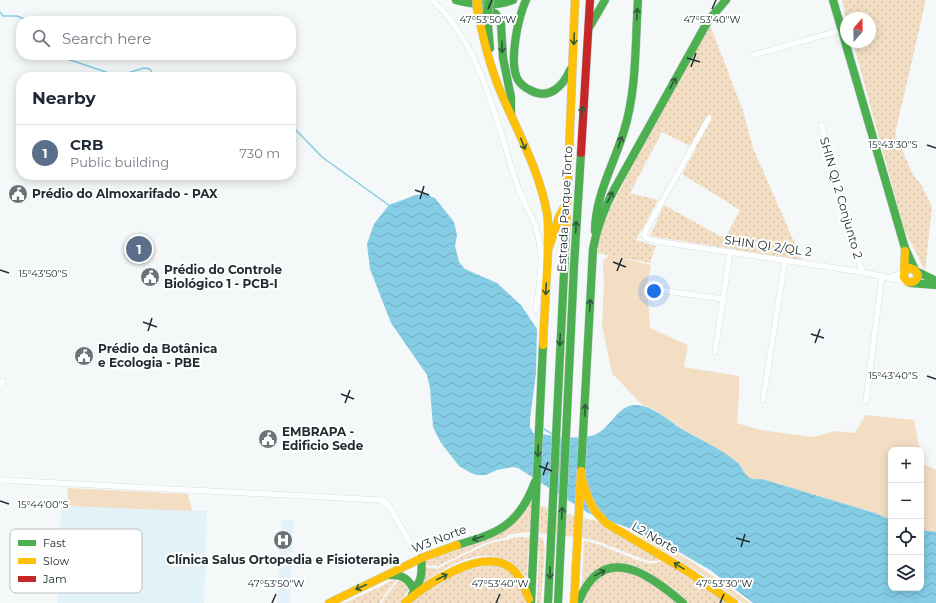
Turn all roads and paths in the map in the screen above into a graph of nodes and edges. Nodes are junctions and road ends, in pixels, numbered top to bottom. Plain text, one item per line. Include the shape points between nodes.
1 (432, 0) edge
2 (456, 0) edge
3 (490, 0) edge
4 (513, 0) edge
5 (526, 0) edge
6 (575, 0) edge
7 (590, 0) edge
8 (605, 0) edge
9 (638, 0) edge
10 (726, 0) edge
11 (437, 2) edge
12 (835, 2) edge
13 (478, 6) edge
14 (840, 22) edge
15 (840, 31) edge
16 (588, 33) junction
17 (847, 48) edge
18 (754, 55) dead end
19 (490, 62) junction
20 (573, 63) junction
21 (511, 115) junction
22 (709, 118) dead end
23 (821, 125) dead end
24 (567, 202) junction
25 (595, 233) junction
26 (905, 248) junction
27 (548, 250) junction
28 (730, 252) junction
29 (785, 260) junction
30 (916, 270) junction
31 (905, 271) junction
32 (862, 272) junction
33 (882, 276) junction
34 (889, 277) junction
35 (936, 281) edge
36 (910, 282) junction
37 (936, 285) edge
38 (653, 289) dead end
39 (723, 299) junction
40 (536, 310) dead end
41 (715, 352) dead end
42 (0, 381) edge
43 (0, 385) edge
44 (763, 400) dead end
45 (866, 401) dead end
46 (537, 477) junction
47 (581, 478) junction
48 (0, 480) edge
49 (417, 560) junction
50 (386, 575) junction
51 (410, 597) edge
52 (329, 603) edge
53 (531, 603) edge
54 (548, 603) edge
55 (558, 603) edge
56 (574, 603) edge
57 (578, 603) edge
58 (683, 603) edge
59 (734, 603) edge

1 - 11 street
2 - 13 main road
3 - 19 main road, bridge via 487,14
4 - 13 main road via 492,6
5 - 20 main road via 521,13 515,58 517,78 522,85 536,94 551,94 566,80
6 -> 20 main road, Estrada Parque Torto
7 - 16 main road, Estrada Parque Torto
8 - 16 main road
25 -> 9 main road via 597,206 624,131 632,98
25 -> 10 main road via 619,180 700,35 712,15
11 - 40 street via 466,43 477,67 495,112 520,195 536,226 541,256
12 - 14 main road
13 - 19 main road via 480,31
13 -> 21 main road via 496,14 501,23 503,61 513,100
15 - 18 street
55 -> 16 main road, Estrada Parque Torto
17 - 26 main road
19 - 21 main road
20 - 24 main road, Estrada Parque Torto
21 -> 27 main road via 543,198 547,214
22 - 28 street, SHIN QI 2/QL 2 via 644,235 647,239 655,241
23 - 32 street, SHIN QI 2 Conjunto 2
24 - 27 main road
24 -> 54 main road, Estrada Parque Torto
47 -> 25 main road
26 - 30 main road
26 - 31 main road
27 -> 46 main road
28 - 29 street, SHIN QI 2/QL 2
28 - 39 street
29 - 32 street, SHIN QI 2/QL 2
29 - 44 street
30 - 31 main road via 910,268
30 - 35 main road
30 - 36 main road via 918,278
31 - 34 street, SHIN QI 2/QL 2
31 - 36 main road via 904,278
32 - 33 street, SHIN QI 2/QL 2
33 - 34 street, SHIN QI 2/QL 2
33 - 45 street
34 - 36 street, SHIN QI 2/QL 2
36 - 37 main road, SHIN QI 2/QL 2
38 - 39 street
39 - 41 street
42 - 43 street via 3,382
46 -> 49 main road, W3 Norte via 531,494 512,520 490,534 450,546
46 - 53 main road
47 - 56 main road
59 -> 47 main road, L2 Norte via 687,571 616,530 600,517 588,498
48 - 49 street via 381,500 388,504
49 - 50 main road, W3 Norte
49 - 51 main road via 423,577
50 - 51 main road via 397,574 408,579
50 -> 52 main road, W3 Norte
51 -> 53 main road via 460,568 479,561 490,561 508,566 517,573
57 -> 58 main road via 592,577 616,568 632,569 645,574

